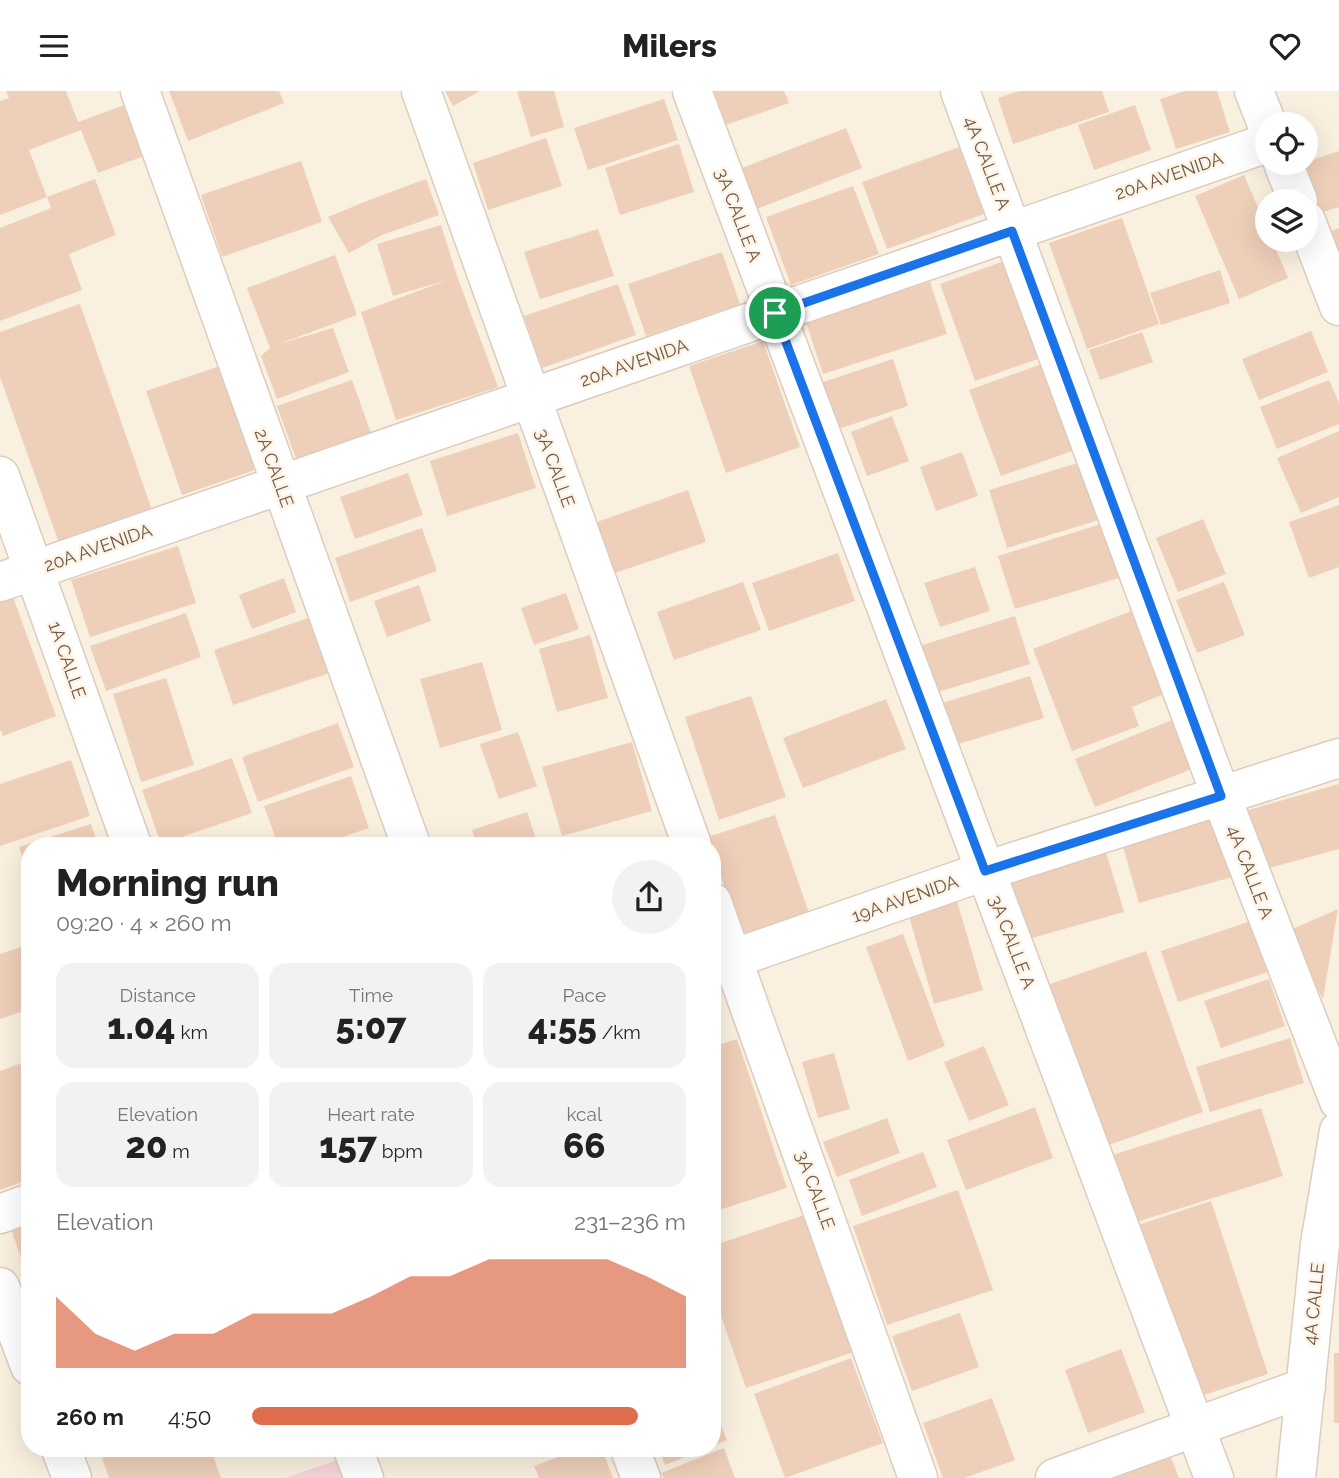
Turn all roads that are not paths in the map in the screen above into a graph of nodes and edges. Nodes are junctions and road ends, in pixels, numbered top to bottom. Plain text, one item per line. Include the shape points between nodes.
1 (140, 91) edge
2 (421, 91) edge
3 (692, 91) edge
4 (960, 91) edge
5 (1254, 91) edge
6 (1263, 112) edge
7 (1255, 146) edge
8 (1012, 231) junction
9 (1318, 252) edge
10 (1339, 306) edge
11 (775, 313) junction
12 (530, 399) junction
13 (0, 476) edge
14 (280, 485) junction
15 (18, 576) edge
16 (1339, 758) edge
17 (1221, 796) junction
18 (129, 837) edge
19 (408, 837) edge
20 (689, 837) edge
21 (985, 871) junction
22 (723, 963) edge
23 (1339, 1101) edge
24 (1339, 1131) edge
25 (21, 1206) edge
26 (0, 1214) edge
27 (1329, 1243) edge
28 (0, 1287) edge
29 (21, 1342) edge
30 (1306, 1387) junction
31 (1195, 1427) junction
32 (64, 1457) edge
33 (356, 1457) edge
34 (633, 1457) edge
35 (72, 1478) edge
36 (364, 1478) edge
37 (641, 1478) edge
38 (918, 1478) edge
39 (1055, 1478) edge
40 (1214, 1478) edge
41 (1296, 1478) edge

1 - 14 street, 2A CALLE
2 - 12 street, 3A CALLE
3 - 11 street, 3A CALLE A
4 - 8 street, 4A CALLE A
5 - 6 street
7 - 8 street, 20A AVENIDA
8 - 11 street, 20A AVENIDA
8 - 17 street, 4A CALLE A
9 - 10 street
11 - 12 street, 20A AVENIDA
11 - 21 street, 3A CALLE A
12 - 14 street, 20A AVENIDA
12 - 20 street, 3A CALLE
13 - 15 street, 1A CALLE
14 - 15 street, 20A AVENIDA
14 - 19 street, 2A CALLE
15 - 18 street, 1A CALLE
16 - 17 street, 19A AVENIDA
17 - 21 street, 19A AVENIDA
17 - 23 street, 4A CALLE A
21 - 22 street, 19A AVENIDA
21 - 31 street, 3A CALLE A
22 - 38 street, 3A CALLE
24 - 27 street, 4A CALLE
25 - 26 street
27 - 30 street, 4A CALLE
28 - 29 street
30 - 31 street
30 - 41 street, 4A CALLE
31 - 39 street
31 - 40 street, 3A CALLE A
32 - 35 street
33 - 36 street
34 - 37 street

